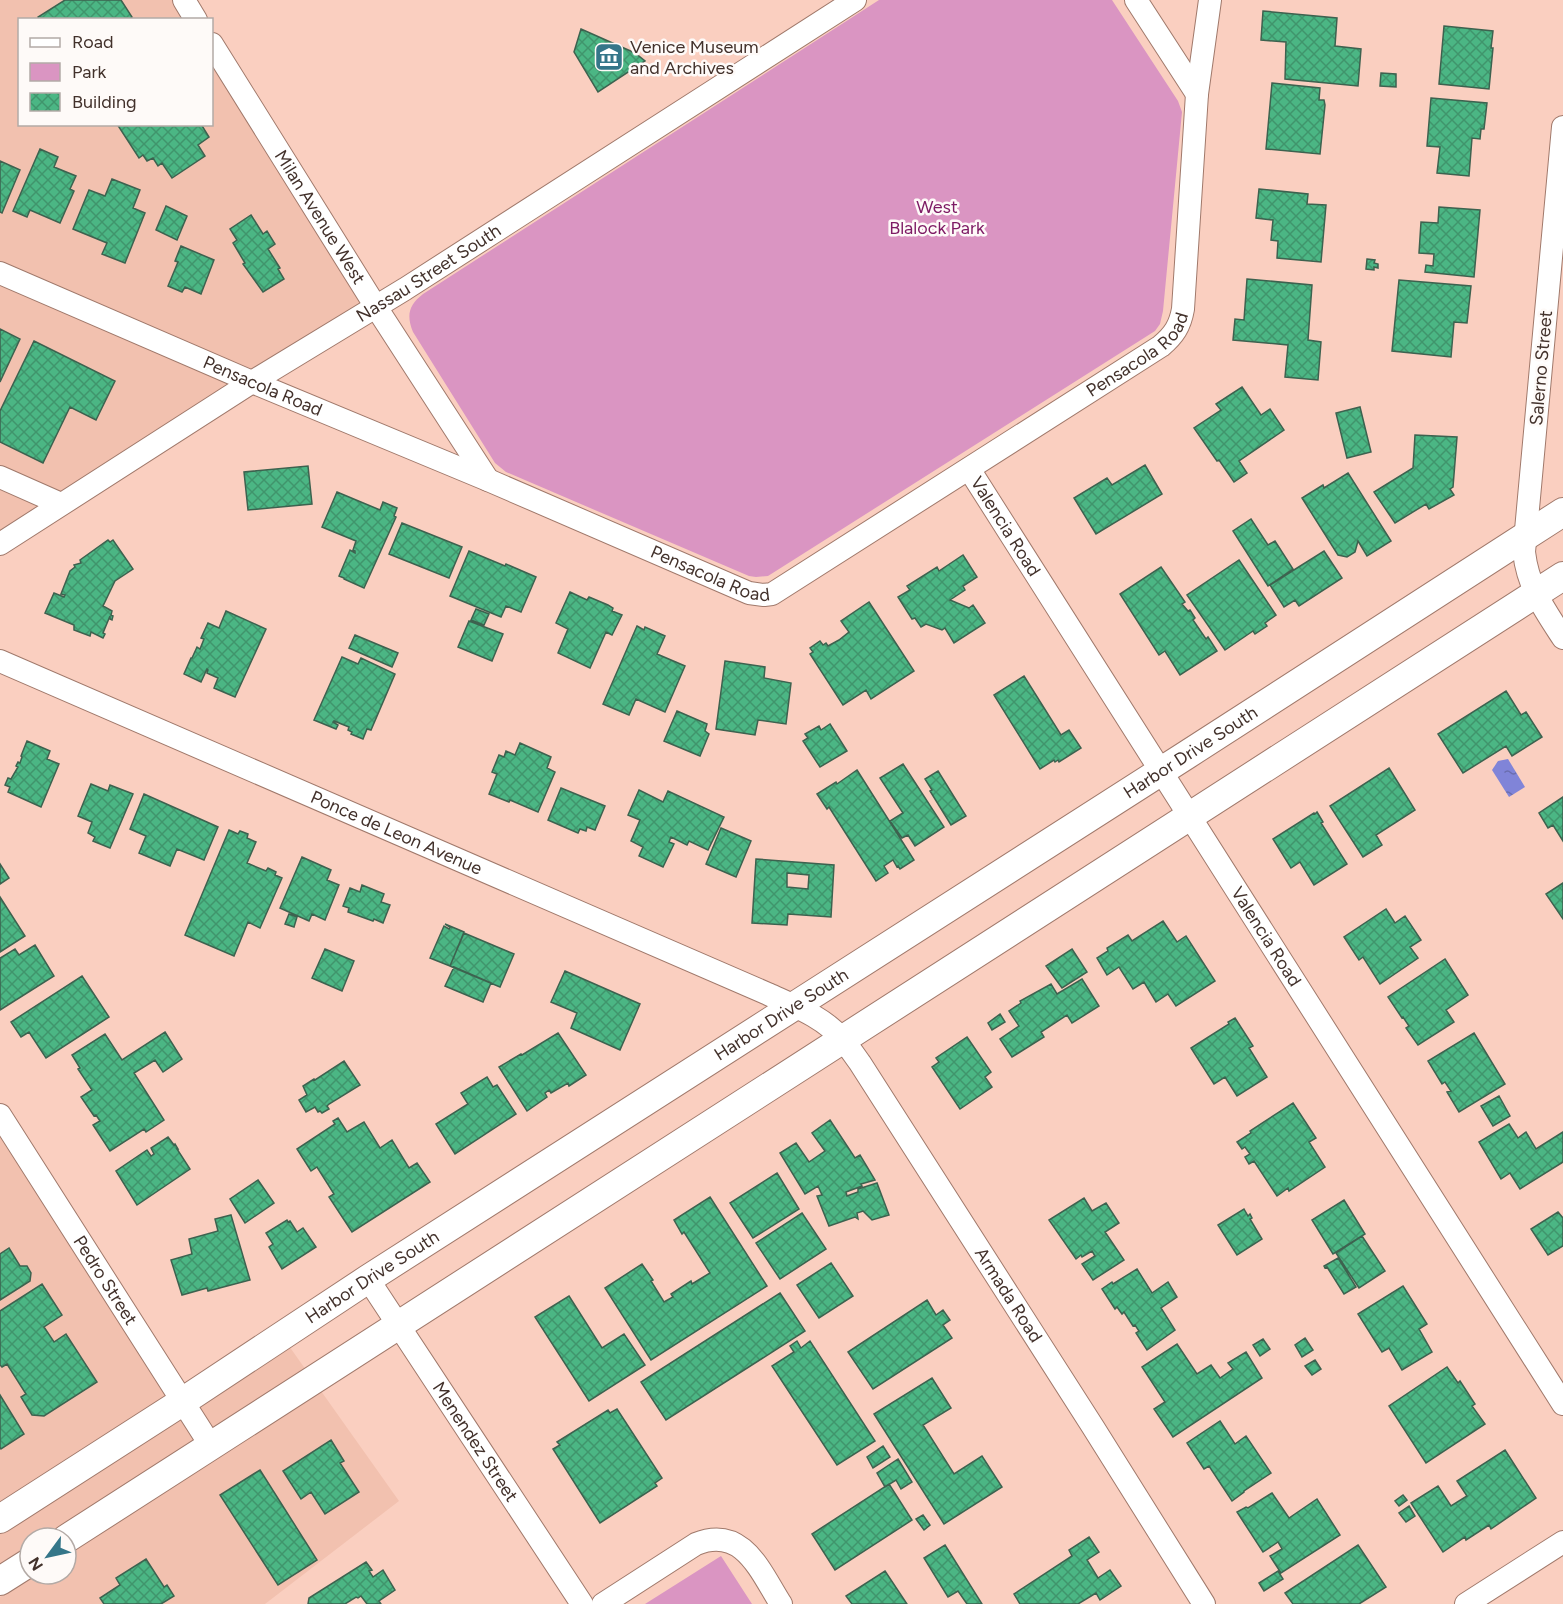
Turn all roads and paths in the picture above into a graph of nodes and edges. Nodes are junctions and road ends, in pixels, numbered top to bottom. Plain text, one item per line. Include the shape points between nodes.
1 (184, 0) edge
2 (855, 0) edge
3 (1136, 0) edge
4 (1210, 0) edge
5 (195, 18) edge
6 (213, 46) edge
7 (1197, 93) junction
8 (1563, 127) edge
9 (0, 273) edge
10 (376, 307) junction
11 (252, 382) junction
12 (969, 469) junction
13 (0, 477) edge
14 (488, 480) junction
15 (61, 504) junction
16 (1563, 512) edge
17 (1524, 537) junction
18 (0, 544) edge
19 (1563, 576) edge
20 (1535, 594) junction
21 (1563, 638) edge
22 (0, 661) edge
23 (1162, 771) junction
24 (1190, 816) junction
25 (793, 1006) junction
26 (843, 1040) junction
27 (0, 1115) edge
28 (368, 1279) junction
29 (399, 1326) junction
30 (182, 1402) junction
31 (1563, 1404) edge
32 (211, 1446) junction
33 (0, 1519) edge
34 (78, 1531) edge
35 (1563, 1542) edge
36 (18, 1570) edge
37 (0, 1581) edge
38 (582, 1604) edge
39 (603, 1604) edge
40 (781, 1604) edge
41 (1204, 1604) edge
42 (1466, 1604) edge

1 - 5 street
2 - 10 street, Nassau Street South
3 - 7 street
4 - 7 street, Pensacola Road
6 - 10 street, Milan Avenue West
7 - 12 street, Pensacola Road via 1183,309 1177,330 1161,346
8 - 17 street, Salerno Street
9 - 11 street, Pensacola Road
10 - 11 street, Nassau Street South
10 - 14 street, Milan Avenue West
11 - 14 street, Pensacola Road
11 - 15 street, Nassau Street South
12 - 14 street, Pensacola Road via 772,594 764,595 750,593
12 - 23 street, Valencia Road
13 - 15 street
15 - 18 street, Nassau Street South
16 - 17 street, Harbor Drive South
17 - 20 street, Salerno Street via 1526,567
17 - 23 street, Harbor Drive South
19 - 20 street
20 - 21 street, Salerno Street
20 - 24 street
22 - 25 street, Ponce de Leon Avenue
23 - 24 street, Valencia Road
23 - 25 street, Harbor Drive South
24 - 26 street
24 - 31 street, Valencia Road
25 - 26 street, Armada Road via 820,1020
25 - 28 street, Harbor Drive South
26 - 29 street
26 - 41 street, Armada Road
27 - 30 street, Pedro Street
28 - 29 street, Menendez Street
28 - 30 street, Harbor Drive South
29 - 32 street
29 - 38 street, Menendez Street
30 - 32 street, Pedro Street
30 - 33 street, Harbor Drive South
32 - 34 street
35 - 42 street
36 - 37 street
39 - 40 street via 696,1544 713,1539 737,1544 750,1556

